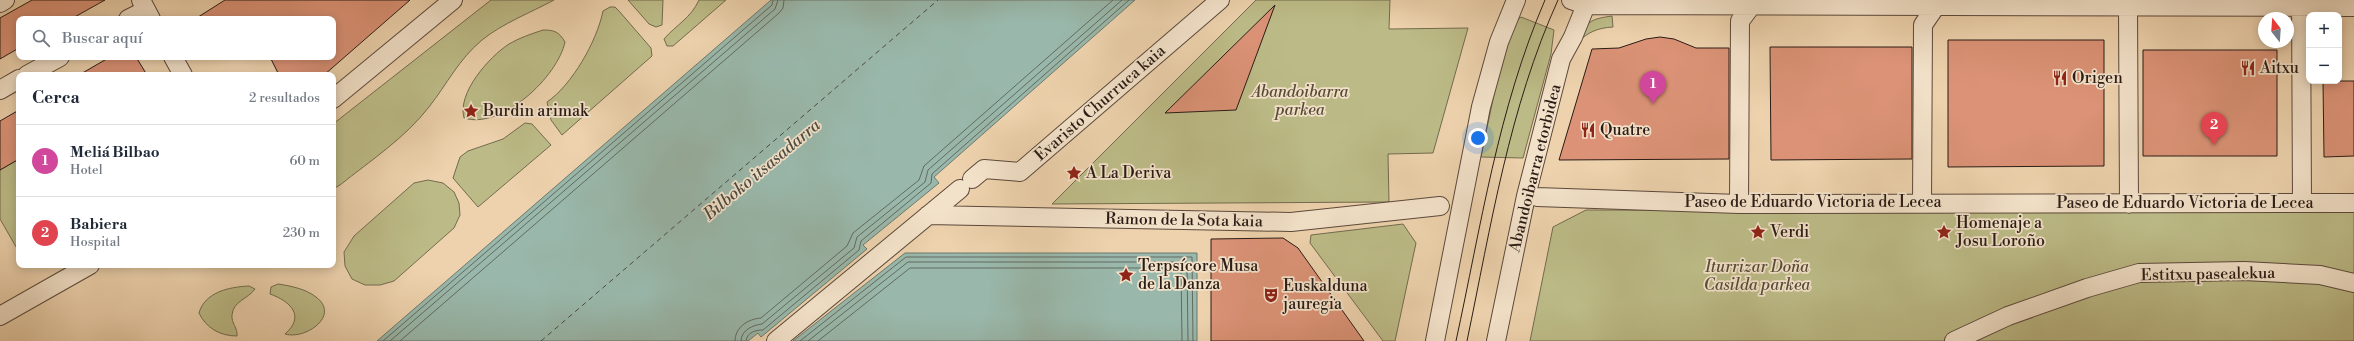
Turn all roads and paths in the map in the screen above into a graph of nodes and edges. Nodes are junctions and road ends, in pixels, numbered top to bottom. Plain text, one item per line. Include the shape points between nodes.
1 (5, 0) edge
2 (452, 0) edge
3 (1220, 0) edge
4 (1516, 0) edge
5 (1582, 2) edge
6 (0, 3) edge
7 (1936, 3) edge
8 (2301, 3) edge
9 (1752, 5) junction
10 (2128, 6) junction
11 (2354, 7) edge
12 (146, 10) edge
13 (134, 16) edge
14 (54, 60) edge
15 (175, 60) edge
16 (32, 72) edge
17 (181, 72) edge
18 (16, 81) edge
19 (0, 90) edge
20 (336, 97) edge
21 (1537, 197) dead end
22 (1922, 203) junction
23 (2302, 203) junction
24 (2354, 203) edge
25 (1739, 204) junction
26 (2129, 204) junction
27 (1440, 206) dead end
28 (928, 215) junction
29 (85, 268) edge
30 (2354, 283) edge
31 (0, 316) edge
32 (776, 341) edge
33 (1435, 341) edge
34 (1496, 341) edge
35 (1954, 341) edge

1 - 6 street
2 - 20 street
3 - 28 street, Evaristo Churruca kaia via 1020,172 984,169
4 - 33 street via 1499,42 1482,107
5 - 9 street
5 - 34 street, Abandoibarra etorbidea via 1573,38 1561,59 1526,196
7 - 9 street
7 - 10 street
7 - 22 street via 1923,25
8 - 10 street
8 - 11 street
8 - 23 street
9 - 25 street via 1740,21
10 - 26 street
12 - 13 street
14 - 16 street
15 - 17 street
18 - 19 street
21 - 25 street, Paseo de Eduardo Victoria de Lecea
22 - 25 street, Paseo de Eduardo Victoria de Lecea
22 - 26 street, Paseo de Eduardo Victoria de Lecea
23 - 24 street, Paseo de Eduardo Victoria de Lecea
23 - 26 street, Paseo de Eduardo Victoria de Lecea
27 - 28 street, Ramon de la Sota kaia via 1290,222
28 - 32 street, Evaristo Churruca kaia
29 - 31 street
30 - 35 street, Estitxu pasealekua via 2320,275 2244,270 2139,273 2008,316

